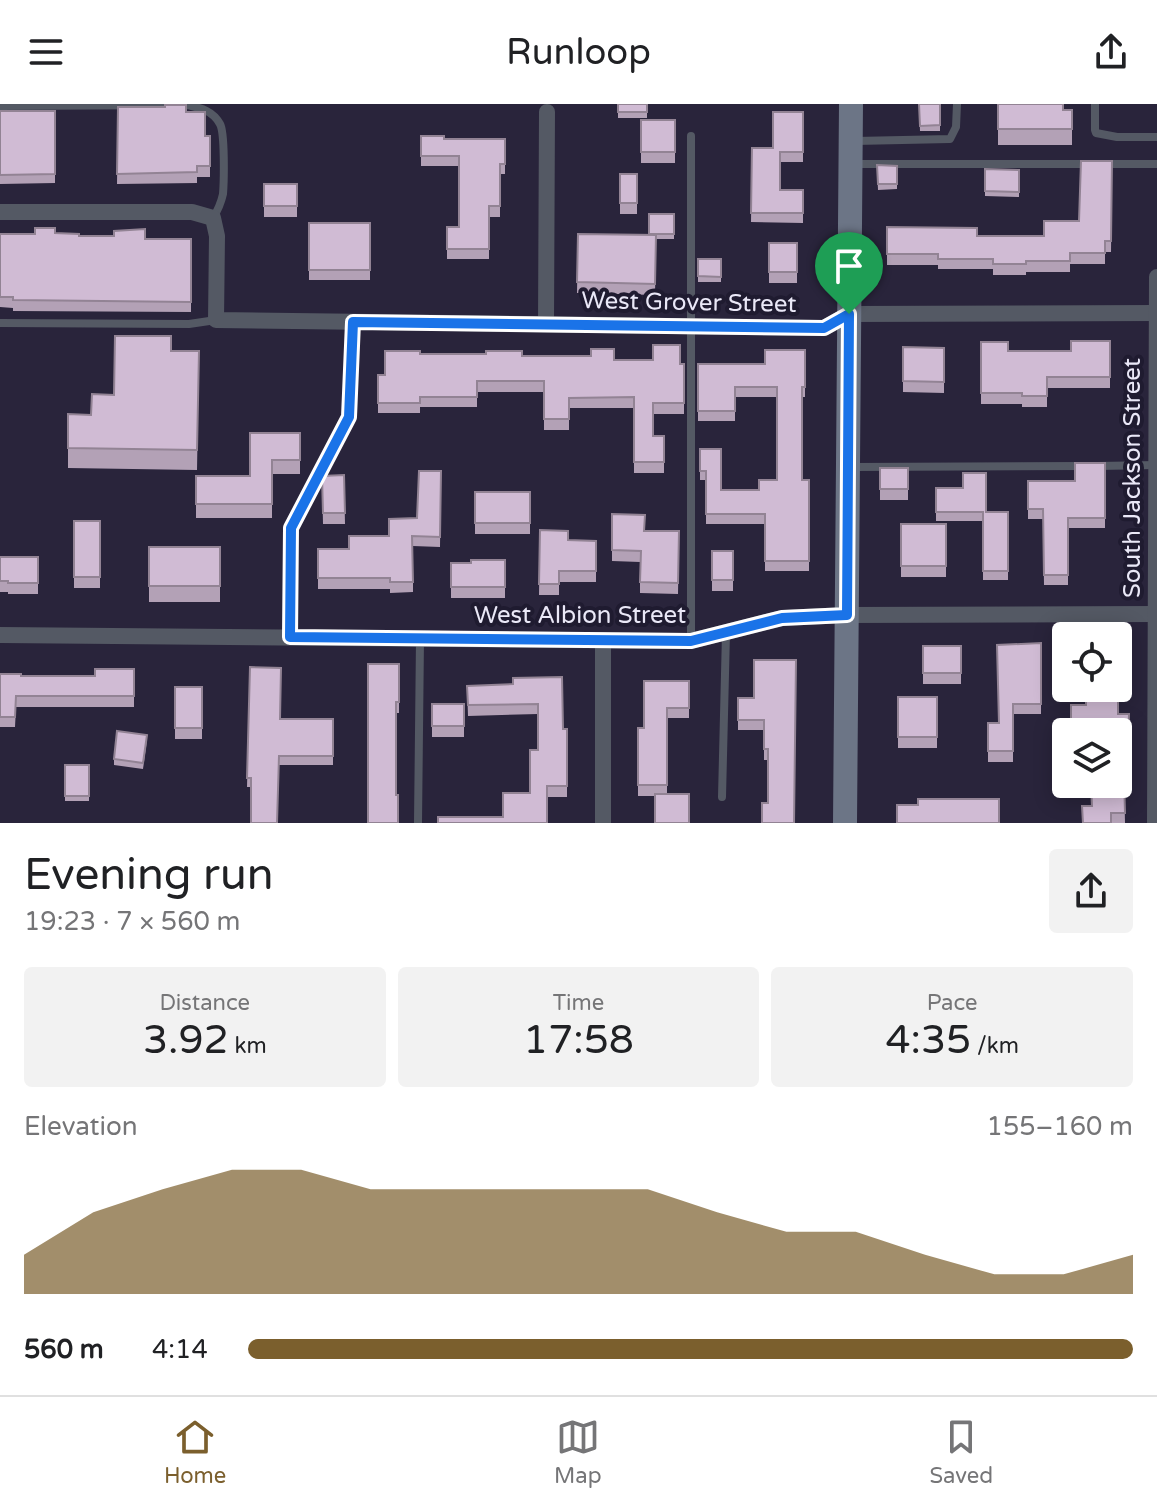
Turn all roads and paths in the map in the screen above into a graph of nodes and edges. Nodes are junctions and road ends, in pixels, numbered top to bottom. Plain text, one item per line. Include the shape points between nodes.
1 (851, 104) edge
2 (957, 104) edge
3 (1095, 104) edge
4 (0, 106) edge
5 (547, 112) dead end
6 (691, 136) dead end
7 (1157, 137) edge
8 (850, 153) junction
9 (1157, 164) edge
10 (0, 212) edge
11 (213, 218) junction
12 (1157, 277) edge
13 (1157, 313) edge
14 (849, 314) junction
15 (216, 320) junction
16 (353, 322) junction
17 (0, 323) edge
18 (546, 324) junction
19 (691, 326) junction
20 (1157, 465) edge
21 (848, 467) junction
22 (1157, 614) edge
23 (847, 615) junction
24 (726, 633) junction
25 (0, 635) edge
26 (290, 637) junction
27 (420, 638) junction
28 (603, 640) junction
29 (691, 641) junction
30 (722, 797) dead end
31 (418, 823) edge
32 (603, 823) edge
33 (845, 823) edge
34 (1155, 823) edge

1 - 8 street
2 - 8 lane via 950,139
3 - 7 lane via 1096,133
4 - 11 lane via 188,105 212,113 223,131 223,192
5 - 18 street
6 - 19 lane
8 - 9 lane
8 - 14 street
10 - 11 street via 192,212
11 - 15 street
12 - 13 street, South Jackson Street
13 - 14 street, West Grover Street
13 - 20 street, South Jackson Street
14 - 19 street, West Grover Street via 824,328
14 - 21 street
15 - 16 street, West Grover Street
15 - 17 lane
16 - 18 street, West Grover Street
16 - 26 lane via 349,417 291,528
18 - 19 street, West Grover Street
19 - 29 lane
20 - 21 lane
20 - 22 street, South Jackson Street
21 - 23 street
22 - 23 street, West Albion Street
22 - 34 street, South Jackson Street
23 - 24 street, West Albion Street via 782,618
23 - 33 street
24 - 29 street, West Albion Street
24 - 30 lane
25 - 26 street, West Albion Street
26 - 27 street, West Albion Street
27 - 28 street, West Albion Street
27 - 31 lane
28 - 29 street, West Albion Street
28 - 32 street

